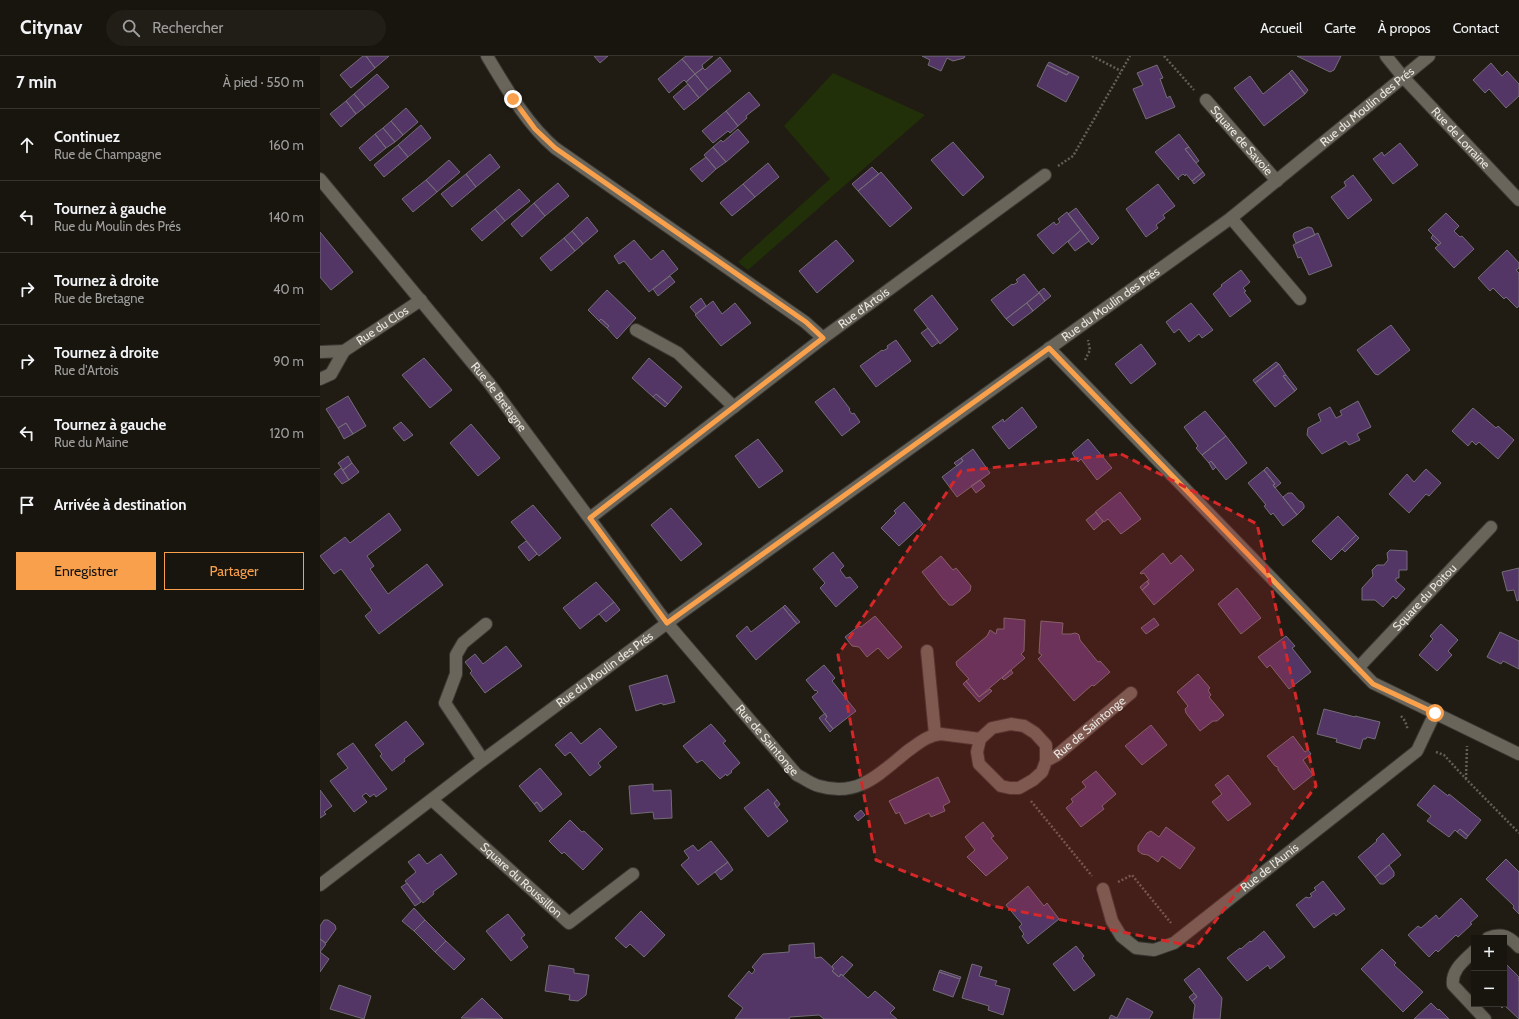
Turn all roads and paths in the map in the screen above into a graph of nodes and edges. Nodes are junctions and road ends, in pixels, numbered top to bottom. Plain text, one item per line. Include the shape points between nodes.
1 (487, 56) edge
2 (1092, 56) edge
3 (1130, 56) edge
4 (1164, 56) edge
5 (1386, 56) edge
6 (1429, 56) edge
7 (1121, 71) junction
8 (1403, 77) junction
9 (1206, 100) joint
10 (1045, 175) joint
11 (320, 179) edge
12 (1277, 181) junction
13 (1519, 200) edge
14 (1231, 218) junction
15 (421, 300) junction
16 (1300, 300) dead end
17 (1080, 326) junction
18 (636, 330) dead end
19 (823, 338) junction
20 (1049, 348) junction
21 (344, 351) junction
22 (320, 352) edge
23 (1072, 371) junction
24 (320, 379) edge
25 (734, 407) junction
26 (590, 518) junction
27 (1491, 527) dead end
28 (667, 623) junction
29 (486, 624) dead end
30 (927, 651) dead end
31 (1358, 668) junction
32 (1130, 692) dead end
33 (1398, 712) dead end
34 (1435, 713) junction
35 (1471, 730) junction
36 (935, 734) junction
37 (1409, 734) dead end
38 (980, 739) junction
39 (1417, 751) junction
40 (1519, 754) edge
41 (483, 760) junction
42 (1046, 761) junction
43 (1466, 779) junction
44 (1020, 788) junction
45 (432, 800) junction
46 (1519, 833) edge
47 (633, 874) dead end
48 (320, 885) edge
49 (1103, 889) junction
50 (1176, 929) dead end
51 (1507, 937) edge
52 (1519, 947) edge
53 (1471, 954) edge
54 (1486, 1019) edge

1 - 19 street via 535,129 555,148 806,322
2 - 7 path
3 - 7 path
4 - 9 path
5 - 8 street, Rue de Lorraine
6 - 8 street, Rue du Moulin des Prés
7 - 10 path via 1072,156
8 - 12 street, Rue du Moulin des Prés
8 - 13 street, Rue de Lorraine
9 - 12 street, Square de Savoie
10 - 19 street, Rue d'Artois
11 - 15 street, Rue de Bretagne
12 - 14 street, Rue du Moulin des Prés
14 - 16 street
14 - 17 street, Rue du Moulin des Prés
15 - 21 street, Rue du Clos
15 - 26 street, Rue de Bretagne via 489,382
17 - 20 street, Rue du Moulin des Prés
17 - 23 path via 1090,350 1084,361
18 - 25 street via 678,353
19 - 25 street, Rue d'Artois
20 - 23 street
20 - 28 street, Rue du Moulin des Prés
21 - 22 street, Rue du Clos
21 - 24 street, Rue du Clos via 331,374
23 - 31 street
25 - 26 street, Rue d'Artois
26 - 28 street, Rue de Bretagne
27 - 31 street, Square du Poitou
28 - 36 street, Rue de Saintonge via 797,774 818,786 852,789 870,781 923,740
28 - 41 street, Rue du Moulin des Prés
29 - 41 street via 463,643 456,655 456,674 445,703
30 - 36 street
31 - 34 street via 1373,684
32 - 42 street, Rue de Saintonge via 1057,755
33 - 37 path via 1405,721
34 - 35 street
34 - 39 street, Rue de l'Aunis
35 - 40 street
35 - 43 path via 1467,743
36 - 38 street
38 - 42 street, Rue de Saintonge via 992,728 1010,724 1024,726 1046,745
38 - 44 street via 977,752 979,764 1001,786
39 - 43 path via 1433,751 1444,755
39 - 49 street, Rue de l'Aunis via 1174,943 1154,950 1136,948 1121,936 1112,921
41 - 45 street, Rue du Moulin des Prés
42 - 44 street, Rue de Saintonge via 1042,772
43 - 46 path
44 - 49 path
45 - 47 street, Square du Roussillon via 569,923
45 - 48 street, Rue du Moulin des Prés
49 - 50 path via 1132,875
51 - 52 street
53 - 54 street via 1458,967 1452,979 1454,985

